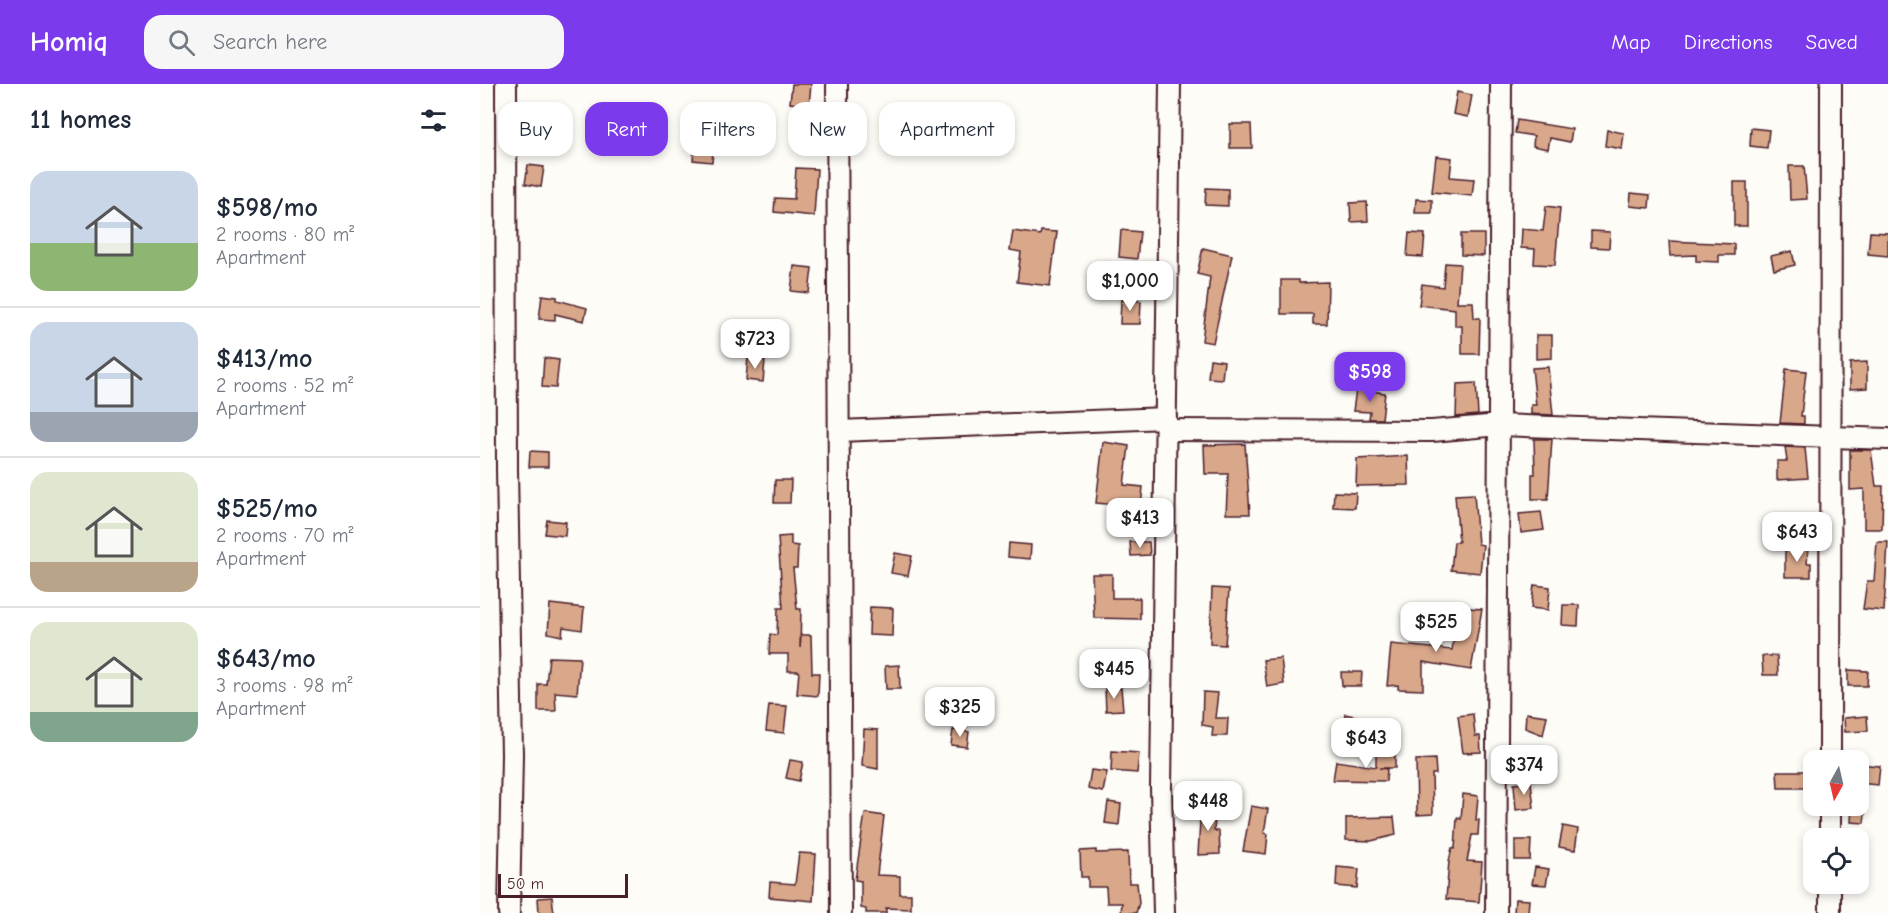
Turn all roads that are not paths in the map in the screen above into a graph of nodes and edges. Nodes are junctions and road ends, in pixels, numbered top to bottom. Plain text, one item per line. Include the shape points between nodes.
1 (506, 84) edge
2 (837, 84) edge
3 (1170, 84) edge
4 (1501, 84) edge
5 (1831, 84) edge
6 (1166, 424) junction
7 (1499, 424) junction
8 (839, 430) junction
9 (1830, 438) junction
10 (1888, 439) edge
11 (1830, 750) edge
12 (1830, 894) edge
13 (509, 913) edge
14 (841, 913) edge
15 (1164, 913) edge
16 (1496, 913) edge
17 (1830, 913) edge

1 - 13 street via 512,755
2 - 8 street
3 - 6 street
4 - 7 street
5 - 9 street
6 - 7 street via 1432,431
6 - 8 street
6 - 15 street via 1161,787
7 - 9 street
7 - 16 street
8 - 14 street
9 - 10 street
9 - 11 street
12 - 17 street

